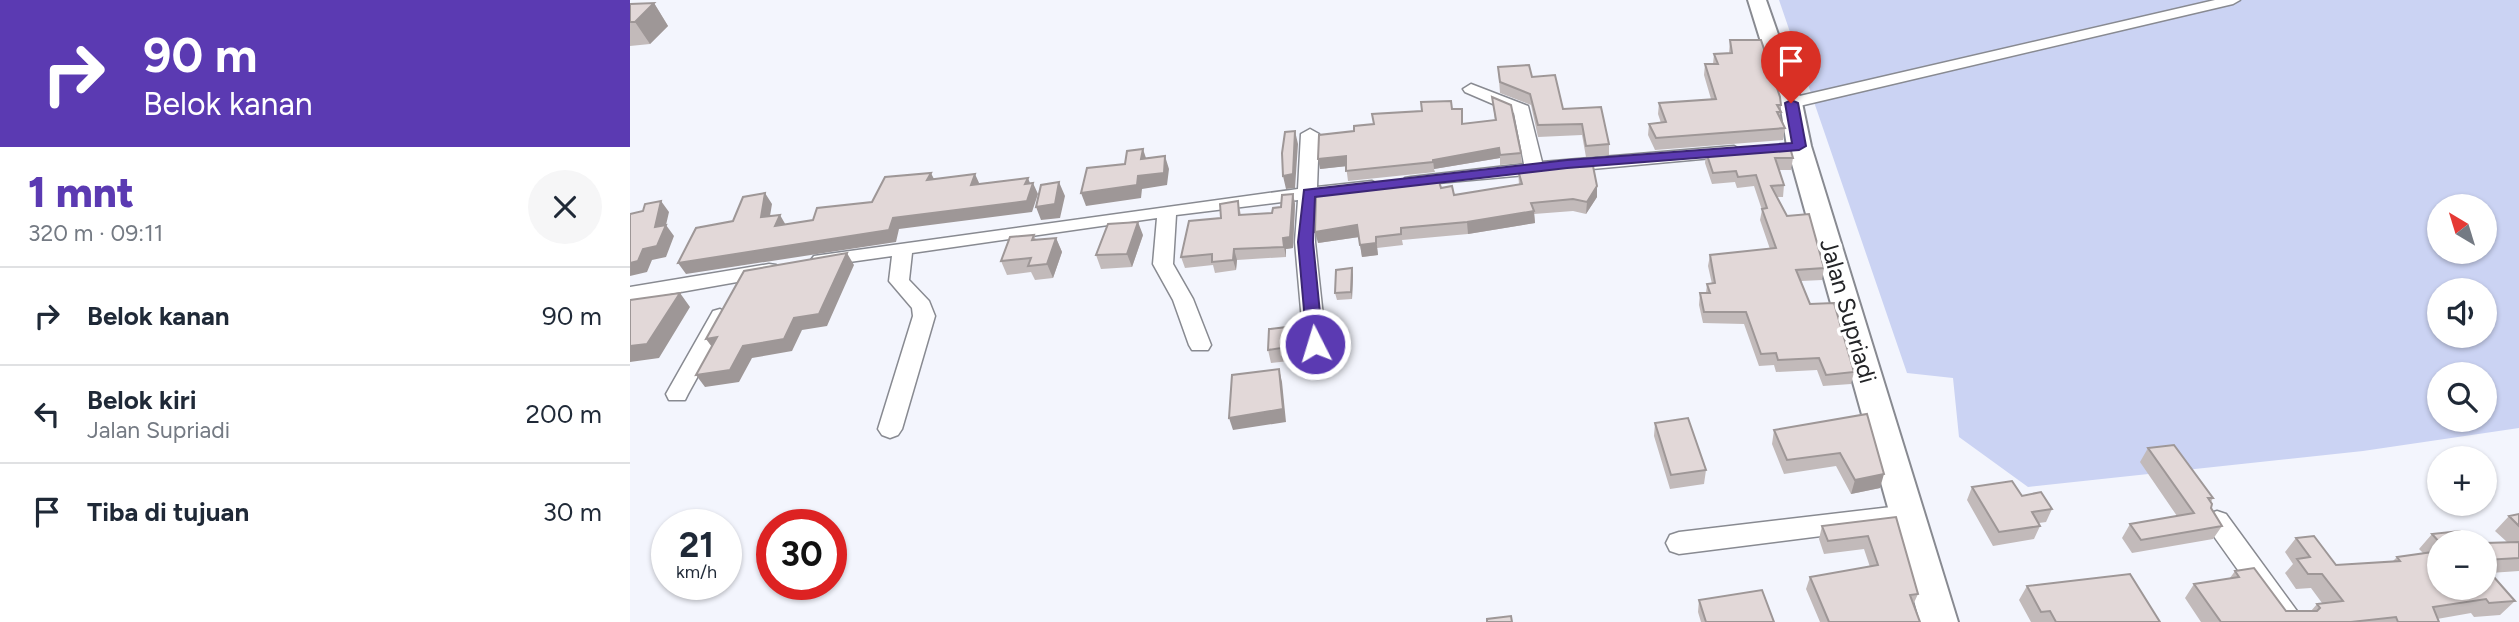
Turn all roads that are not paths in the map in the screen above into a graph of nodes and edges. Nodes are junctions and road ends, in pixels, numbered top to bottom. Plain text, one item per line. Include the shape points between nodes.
1 (1757, 0) edge
2 (2234, 0) edge
3 (1471, 89) dead end
4 (1791, 103) junction
5 (1311, 134) dead end
6 (1758, 149) edge
7 (1534, 168) junction
8 (1308, 193) junction
9 (1167, 211) junction
10 (903, 248) junction
11 (742, 275) junction
12 (630, 295) edge
13 (1315, 344) dead end
14 (1200, 345) dead end
15 (677, 394) dead end
16 (890, 429) dead end
17 (1908, 515) junction
18 (2217, 521) edge
19 (1679, 543) dead end
20 (1939, 622) edge
21 (2291, 622) edge

1 - 4 main road, Jalan Supriadi
2 - 4 street
3 - 7 street via 1522,110
4 - 17 main road, Jalan Supriadi via 1792,147
5 - 8 street
6 - 7 street
7 - 8 street
8 - 9 street
8 - 13 street via 1305,242
9 - 10 street
9 - 14 street via 1163,264 1183,299
10 - 11 street
10 - 16 street via 899,281 922,306 924,316
11 - 12 street
11 - 15 street
17 - 19 street
17 - 20 main road, Jalan Supriadi
18 - 21 street

